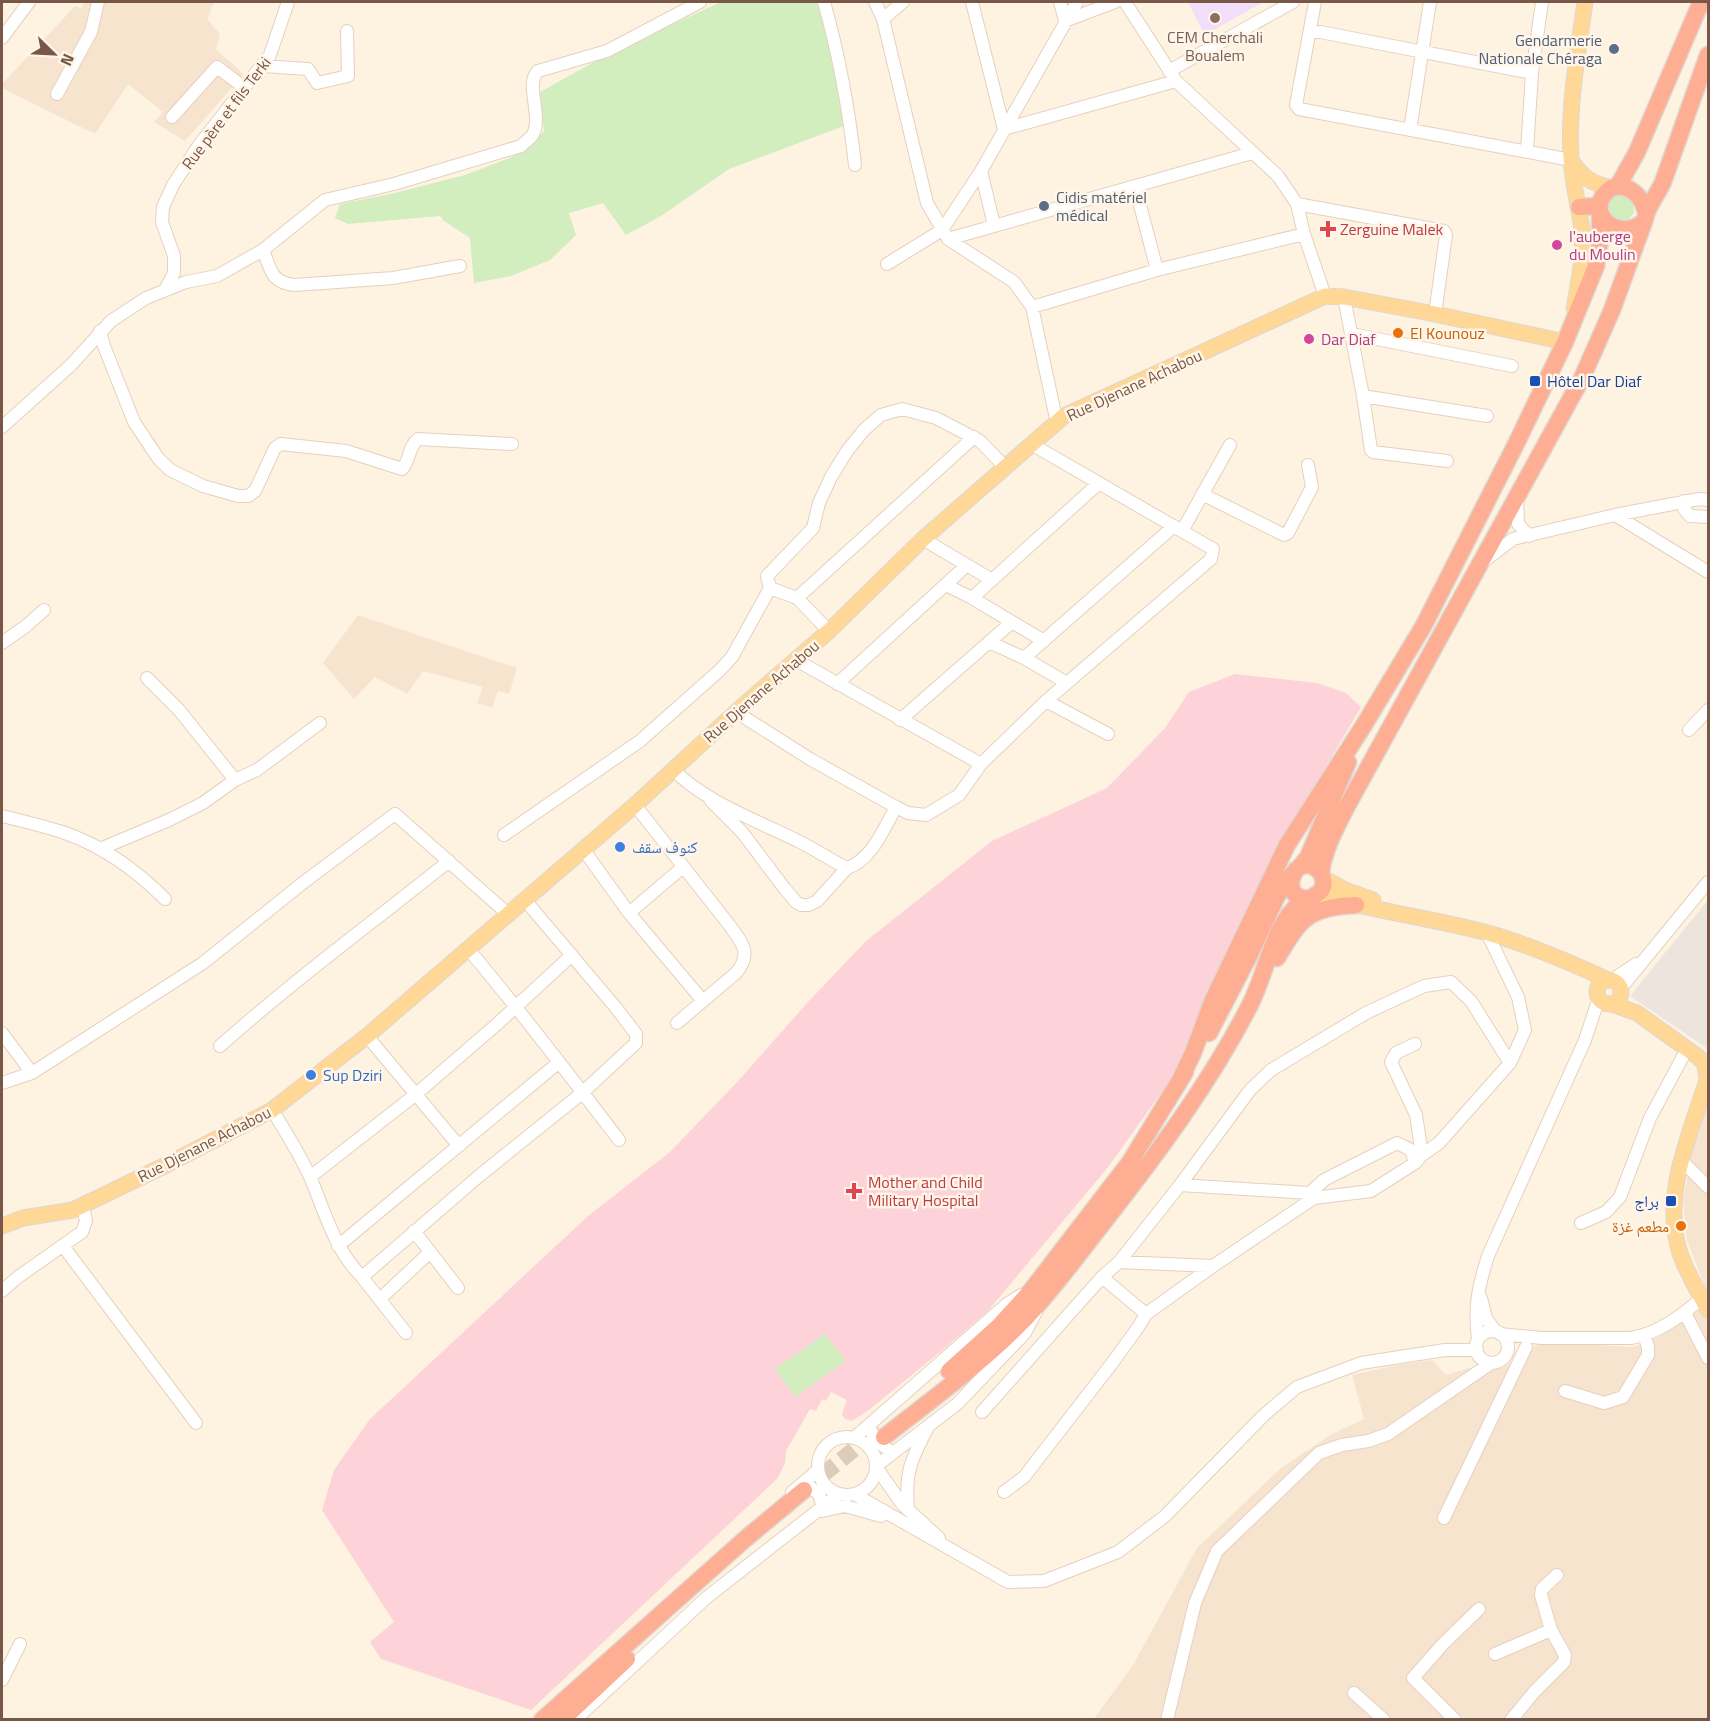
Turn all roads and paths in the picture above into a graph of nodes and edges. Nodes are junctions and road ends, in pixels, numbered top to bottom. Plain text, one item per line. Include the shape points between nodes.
1 (29, 2) edge
2 (98, 2) edge
3 (288, 2) edge
4 (700, 2) edge
5 (824, 2) edge
6 (875, 2) edge
7 (903, 2) edge
8 (972, 2) edge
9 (1060, 2) edge
10 (1077, 2) edge
11 (1115, 2) edge
12 (1125, 2) edge
13 (1293, 2) edge
14 (1315, 2) edge
15 (1430, 2) edge
16 (1542, 2) edge
17 (1585, 2) edge
18 (1701, 2) edge
19 (882, 19) junction
20 (1065, 21) junction
21 (1310, 30) junction
22 (347, 32) dead end
23 (2, 38) edge
24 (1421, 51) junction
25 (1708, 55) edge
26 (263, 66) junction
27 (1532, 73) junction
28 (1172, 76) junction
29 (245, 88) junction
30 (57, 94) dead end
31 (172, 117) dead end
32 (1004, 129) junction
33 (1410, 129) junction
34 (1527, 151) junction
35 (1252, 153) junction
36 (1571, 160) junction
37 (855, 165) dead end
38 (981, 171) junction
39 (1135, 186) junction
40 (1614, 187) junction
41 (1297, 204) junction
42 (1578, 207) junction
43 (1599, 208) junction
44 (1644, 218) junction
45 (994, 225) junction
46 (1304, 234) junction
47 (945, 235) junction
48 (263, 250) junction
49 (887, 264) dead end
50 (460, 266) dead end
51 (1157, 270) junction
52 (165, 290) junction
53 (1325, 296) junction
54 (1344, 297) junction
55 (1032, 307) junction
56 (1435, 314) junction
57 (100, 331) junction
58 (1352, 334) junction
59 (1567, 337) junction
60 (1512, 366) dead end
61 (1363, 396) junction
62 (1487, 416) dead end
63 (1057, 423) junction
64 (2, 427) edge
65 (974, 437) junction
66 (512, 444) dead end
67 (1033, 445) junction
68 (1230, 445) dead end
69 (1447, 461) dead end
70 (1308, 465) dead end
71 (1006, 468) junction
72 (1099, 483) junction
73 (1202, 494) junction
74 (1517, 496) junction
75 (1708, 500) edge
76 (1683, 501) junction
77 (1615, 515) junction
78 (1708, 517) edge
79 (1178, 528) junction
80 (1529, 536) junction
81 (923, 540) junction
82 (1480, 564) junction
83 (967, 565) junction
84 (1708, 572) edge
85 (992, 580) junction
86 (946, 585) junction
87 (770, 588) junction
88 (797, 598) junction
89 (972, 598) junction
90 (44, 610) dead end
91 (1012, 622) junction
92 (829, 631) junction
93 (1044, 641) junction
94 (989, 642) junction
95 (2, 643) edge
96 (1024, 658) junction
97 (796, 660) junction
98 (147, 678) dead end
99 (1067, 683) junction
100 (837, 684) junction
101 (1046, 701) junction
102 (1708, 710) edge
103 (736, 712) junction
104 (900, 720) junction
105 (320, 723) dead end
106 (1364, 725) junction
107 (1689, 730) dead end
108 (1108, 734) dead end
109 (981, 764) junction
110 (673, 769) junction
111 (235, 780) junction
112 (706, 795) junction
113 (635, 805) junction
114 (896, 807) junction
115 (2, 816) edge
116 (504, 835) dead end
117 (100, 849) junction
118 (583, 849) junction
119 (448, 861) junction
120 (683, 867) junction
121 (847, 868) junction
122 (1296, 871) junction
123 (1322, 875) junction
124 (1708, 882) edge
125 (1316, 896) junction
126 (165, 899) dead end
127 (525, 900) junction
128 (1356, 905) junction
129 (629, 913) junction
130 (508, 914) junction
131 (1427, 919) junction
132 (1487, 933) junction
133 (468, 949) junction
134 (573, 955) junction
135 (1610, 992) junction
136 (703, 1001) junction
137 (1251, 1003) junction
138 (517, 1006) junction
139 (677, 1023) dead end
140 (2, 1033) edge
141 (367, 1036) junction
142 (1415, 1044) dead end
143 (220, 1046) dead end
144 (1687, 1049) junction
145 (558, 1063) junction
146 (1510, 1063) junction
147 (1708, 1069) edge
148 (32, 1073) junction
149 (1180, 1080) junction
150 (2, 1083) edge
151 (582, 1092) junction
152 (415, 1095) junction
153 (272, 1110) junction
154 (619, 1140) dead end
155 (459, 1146) junction
156 (1418, 1159) junction
157 (1682, 1161) junction
158 (310, 1178) junction
159 (1179, 1185) junction
160 (1708, 1187) edge
161 (1312, 1196) junction
162 (83, 1206) junction
163 (1581, 1223) dead end
164 (2, 1226) edge
165 (414, 1231) junction
166 (63, 1246) junction
167 (338, 1246) junction
168 (429, 1253) junction
169 (1119, 1262) junction
170 (1213, 1266) junction
171 (362, 1277) junction
172 (1101, 1277) junction
173 (1480, 1279) junction
174 (458, 1288) dead end
175 (2, 1291) edge
176 (1038, 1293) junction
177 (380, 1299) junction
178 (1705, 1304) edge
179 (1685, 1313) junction
180 (1146, 1314) junction
181 (1498, 1333) junction
182 (406, 1334) dead end
183 (1644, 1335) junction
184 (1542, 1338) junction
185 (1479, 1341) junction
186 (1526, 1347) junction
187 (1505, 1357) junction
188 (1708, 1358) edge
189 (1491, 1363) junction
190 (1565, 1391) dead end
191 (982, 1412) dead end
192 (196, 1423) dead end
193 (930, 1425) junction
194 (877, 1431) junction
195 (854, 1438) junction
196 (893, 1453) junction
197 (876, 1466) junction
198 (818, 1470) junction
199 (1004, 1492) dead end
200 (839, 1494) junction
201 (854, 1494) junction
202 (812, 1498) junction
203 (908, 1510) junction
204 (1444, 1518) dead end
205 (898, 1521) junction
206 (958, 1554) junction
207 (1557, 1575) dead end
208 (1479, 1609) dead end
209 (1551, 1630) junction
210 (20, 1644) dead end
211 (1495, 1654) dead end
212 (2, 1680) edge
213 (1354, 1693) dead end
214 (535, 1719) edge
215 (543, 1719) edge
216 (562, 1719) edge
217 (575, 1719) edge
218 (1167, 1719) edge
219 (1384, 1719) edge
220 (1455, 1719) edge
221 (1511, 1719) edge

1 - 23 street
2 - 30 street via 91,32
3 - 26 street, Rue père et fils Terki via 273,49
4 - 48 street via 606,51 538,71 533,79 537,123 532,136 521,146 325,200
5 - 37 street via 849,112
6 - 19 street
7 - 19 street
8 - 32 street
9 - 20 street
10 - 20 street
11 - 20 street
12 - 28 street
13 - 28 street
14 - 21 street
15 - 24 street
16 - 27 street
17 - 36 main road via 1570,122
18 - 40 highway via 1637,152
19 - 47 street via 927,203
20 - 32 street
21 - 24 street
21 - 33 street via 1297,107
22 - 26 street via 348,76 317,83 308,69
24 - 27 street
24 - 33 street
25 - 44 highway via 1663,182
26 - 29 street, Rue père et fils Terki
27 - 34 street
28 - 32 street
28 - 35 street
29 - 31 street via 217,67
29 - 52 street, Rue père et fils Terki via 200,145 163,207 162,222 174,256 174,273
32 - 38 street
33 - 34 street
34 - 36 street
35 - 39 street
35 - 41 street via 1278,176
36 - 40 main road via 1582,176
36 - 42 main road
38 - 45 street
38 - 47 street
39 - 45 street
39 - 51 street
40 - 43 highway via 1605,193
40 - 44 highway via 1624,187 1636,194 1644,205
41 - 46 street
41 - 56 street via 1444,231
42 - 43 highway
42 - 59 main road via 1582,255
43 - 44 highway via 1614,228 1629,230
43 - 59 highway via 1596,266
44 - 74 highway via 1594,353
45 - 47 street
46 - 51 street
46 - 53 street
47 - 49 street
47 - 55 street via 1014,282
48 - 50 street via 273,277 283,284 393,278
48 - 52 street via 217,276
51 - 55 street
52 - 57 street via 146,298
53 - 54 main road, Rue Djenane Achabou
53 - 63 main road, Rue Djenane Achabou via 1064,416
54 - 56 main road, Rue Djenane Achabou
54 - 58 street
55 - 63 street
56 - 59 main road, Rue Djenane Achabou
57 - 64 street via 71,365
57 - 66 street via 134,422 162,462 203,486 238,496 255,491 274,448 281,444 346,451 402,469 418,439
58 - 60 street
58 - 61 street
59 - 106 highway via 1424,625
61 - 62 street
61 - 69 street via 1373,452
63 - 67 main road, Rue Djenane Achabou
65 - 71 street
65 - 87 street via 936,418 902,409 881,415 858,437 831,477 813,528 767,576
65 - 88 street
67 - 71 main road, Rue Djenane Achabou
67 - 72 street
68 - 73 street
70 - 73 street via 1312,487 1284,535
71 - 81 main road, Rue Djenane Achabou
72 - 79 street
72 - 85 street
73 - 79 street
74 - 80 street via 1518,524
74 - 82 highway
75 - 76 street
76 - 77 street
76 - 78 street via 1690,516
77 - 80 street
77 - 84 street
79 - 93 street
79 - 99 street via 1213,549 1211,559
80 - 82 street via 1513,539
81 - 83 street
81 - 92 main road, Rue Djenane Achabou
82 - 123 highway via 1346,807 1322,860
83 - 85 street
83 - 86 street
85 - 89 street
86 - 89 street
86 - 100 street
87 - 88 street
87 - 116 street via 732,657 720,670 640,741
88 - 92 street
89 - 91 street
90 - 95 street
91 - 93 street
91 - 94 street
92 - 97 main road, Rue Djenane Achabou
93 - 96 street
94 - 96 street
94 - 104 street
96 - 99 street
97 - 100 street
97 - 103 main road, Rue Djenane Achabou
98 - 111 street via 179,710
99 - 101 street
100 - 104 street
101 - 108 street
101 - 109 street
102 - 107 street
103 - 110 main road, Rue Djenane Achabou
103 - 114 street
104 - 109 street
105 - 111 street via 257,770
106 - 122 highway via 1308,857
106 - 149 highway via 1287,845 1212,1002
109 - 114 street via 959,795 938,809 921,816
110 - 112 street
110 - 113 main road, Rue Djenane Achabou
111 - 117 street via 203,803
112 - 121 street
112 - 121 street via 742,832 801,905 817,901
113 - 118 main road, Rue Djenane Achabou
113 - 120 street
114 - 121 street via 870,850
115 - 117 street via 64,832
117 - 126 street
118 - 127 main road, Rue Djenane Achabou
118 - 129 street
119 - 130 street
119 - 143 street
119 - 148 street via 395,813 203,963
120 - 129 street
120 - 136 street via 739,938 745,954 736,973
122 - 123 highway via 1312,866
122 - 125 highway via 1291,886 1297,895 1307,899
122 - 149 highway via 1277,896 1217,1019
123 - 125 highway via 1322,890
123 - 131 main road via 1356,894
124 - 135 street via 1642,961
125 - 128 main road
125 - 137 highway via 1289,914
127 - 130 main road, Rue Djenane Achabou
127 - 134 street
128 - 131 main road
128 - 137 highway via 1332,906 1307,916 1295,929
129 - 136 street
130 - 133 main road, Rue Djenane Achabou
131 - 132 main road
132 - 135 main road via 1562,959 1588,981
132 - 146 street via 1518,997 1525,1030
133 - 138 street
133 - 141 main road, Rue Djenane Achabou
134 - 138 street
134 - 151 street via 637,1039 634,1047
135 - 144 main road
135 - 173 street via 1497,1233
136 - 139 street
137 - 176 highway via 1215,1067 1142,1173
138 - 145 street
138 - 152 street
140 - 148 street
141 - 152 street
141 - 153 main road, Rue Djenane Achabou
142 - 156 street via 1396,1053 1391,1062 1416,1115
144 - 147 main road
144 - 163 street via 1650,1118 1620,1197 1606,1212
145 - 151 street
145 - 155 street
146 - 156 street via 1439,1143
146 - 159 street via 1471,1001 1451,982 1424,986 1366,1013 1271,1070 1250,1090
147 - 157 main road
148 - 150 street
149 - 176 highway via 1130,1162
151 - 154 street
151 - 165 street
152 - 155 street
152 - 158 street
153 - 158 street
153 - 162 main road, Rue Djenane Achabou
155 - 167 street
156 - 161 street via 1371,1191
156 - 161 street via 1411,1150 1396,1143 1324,1180
157 - 160 street
157 - 178 main road via 1674,1206 1676,1228 1682,1256
158 - 167 street
159 - 161 street
159 - 169 street
161 - 170 street
162 - 164 main road, Rue Djenane Achabou
162 - 166 street via 84,1228
165 - 168 street
165 - 171 street
166 - 175 street
166 - 192 street
167 - 171 street
168 - 174 street
168 - 177 street
169 - 170 street
169 - 172 street
170 - 180 street
171 - 177 street
172 - 180 street
172 - 191 street
173 - 181 street via 1483,1311
173 - 185 street via 1476,1301
176 - 193 street via 1025,1333 957,1404
176 - 194 street via 1007,1304
176 - 194 highway via 1024,1319 999,1344
177 - 182 street
178 - 179 street
179 - 183 street
179 - 188 street
180 - 199 street via 1024,1477
181 - 184 street
181 - 185 street via 1491,1332
181 - 187 street via 1507,1342
183 - 184 street via 1619,1339
183 - 190 street via 1648,1355 1623,1397 1604,1402
184 - 186 street
185 - 189 street via 1482,1359
185 - 206 street via 1361,1363 1297,1387 1164,1516 1118,1552 1044,1581 1008,1582
186 - 187 street
186 - 204 street
187 - 189 street
189 - 218 street via 1388,1434 1319,1453 1216,1551 1195,1603
193 - 196 street
193 - 203 street via 912,1458
194 - 195 street
194 - 196 street via 875,1440
195 - 197 street via 872,1451
195 - 198 street via 837,1439 825,1447
196 - 197 street
197 - 201 street via 870,1484
197 - 203 street
198 - 200 street via 829,1489
198 - 202 street
200 - 201 street
200 - 202 street
201 - 205 street
202 - 205 street via 830,1509 852,1507
202 - 214 street via 548,1704
202 - 215 highway via 744,1540
202 - 216 highway via 695,1596
202 - 217 street
203 - 206 street
205 - 206 street
207 - 209 street via 1540,1595
208 - 220 street via 1413,1678
209 - 211 street
209 - 221 street via 1565,1655 1564,1662
210 - 212 street
213 - 219 street

